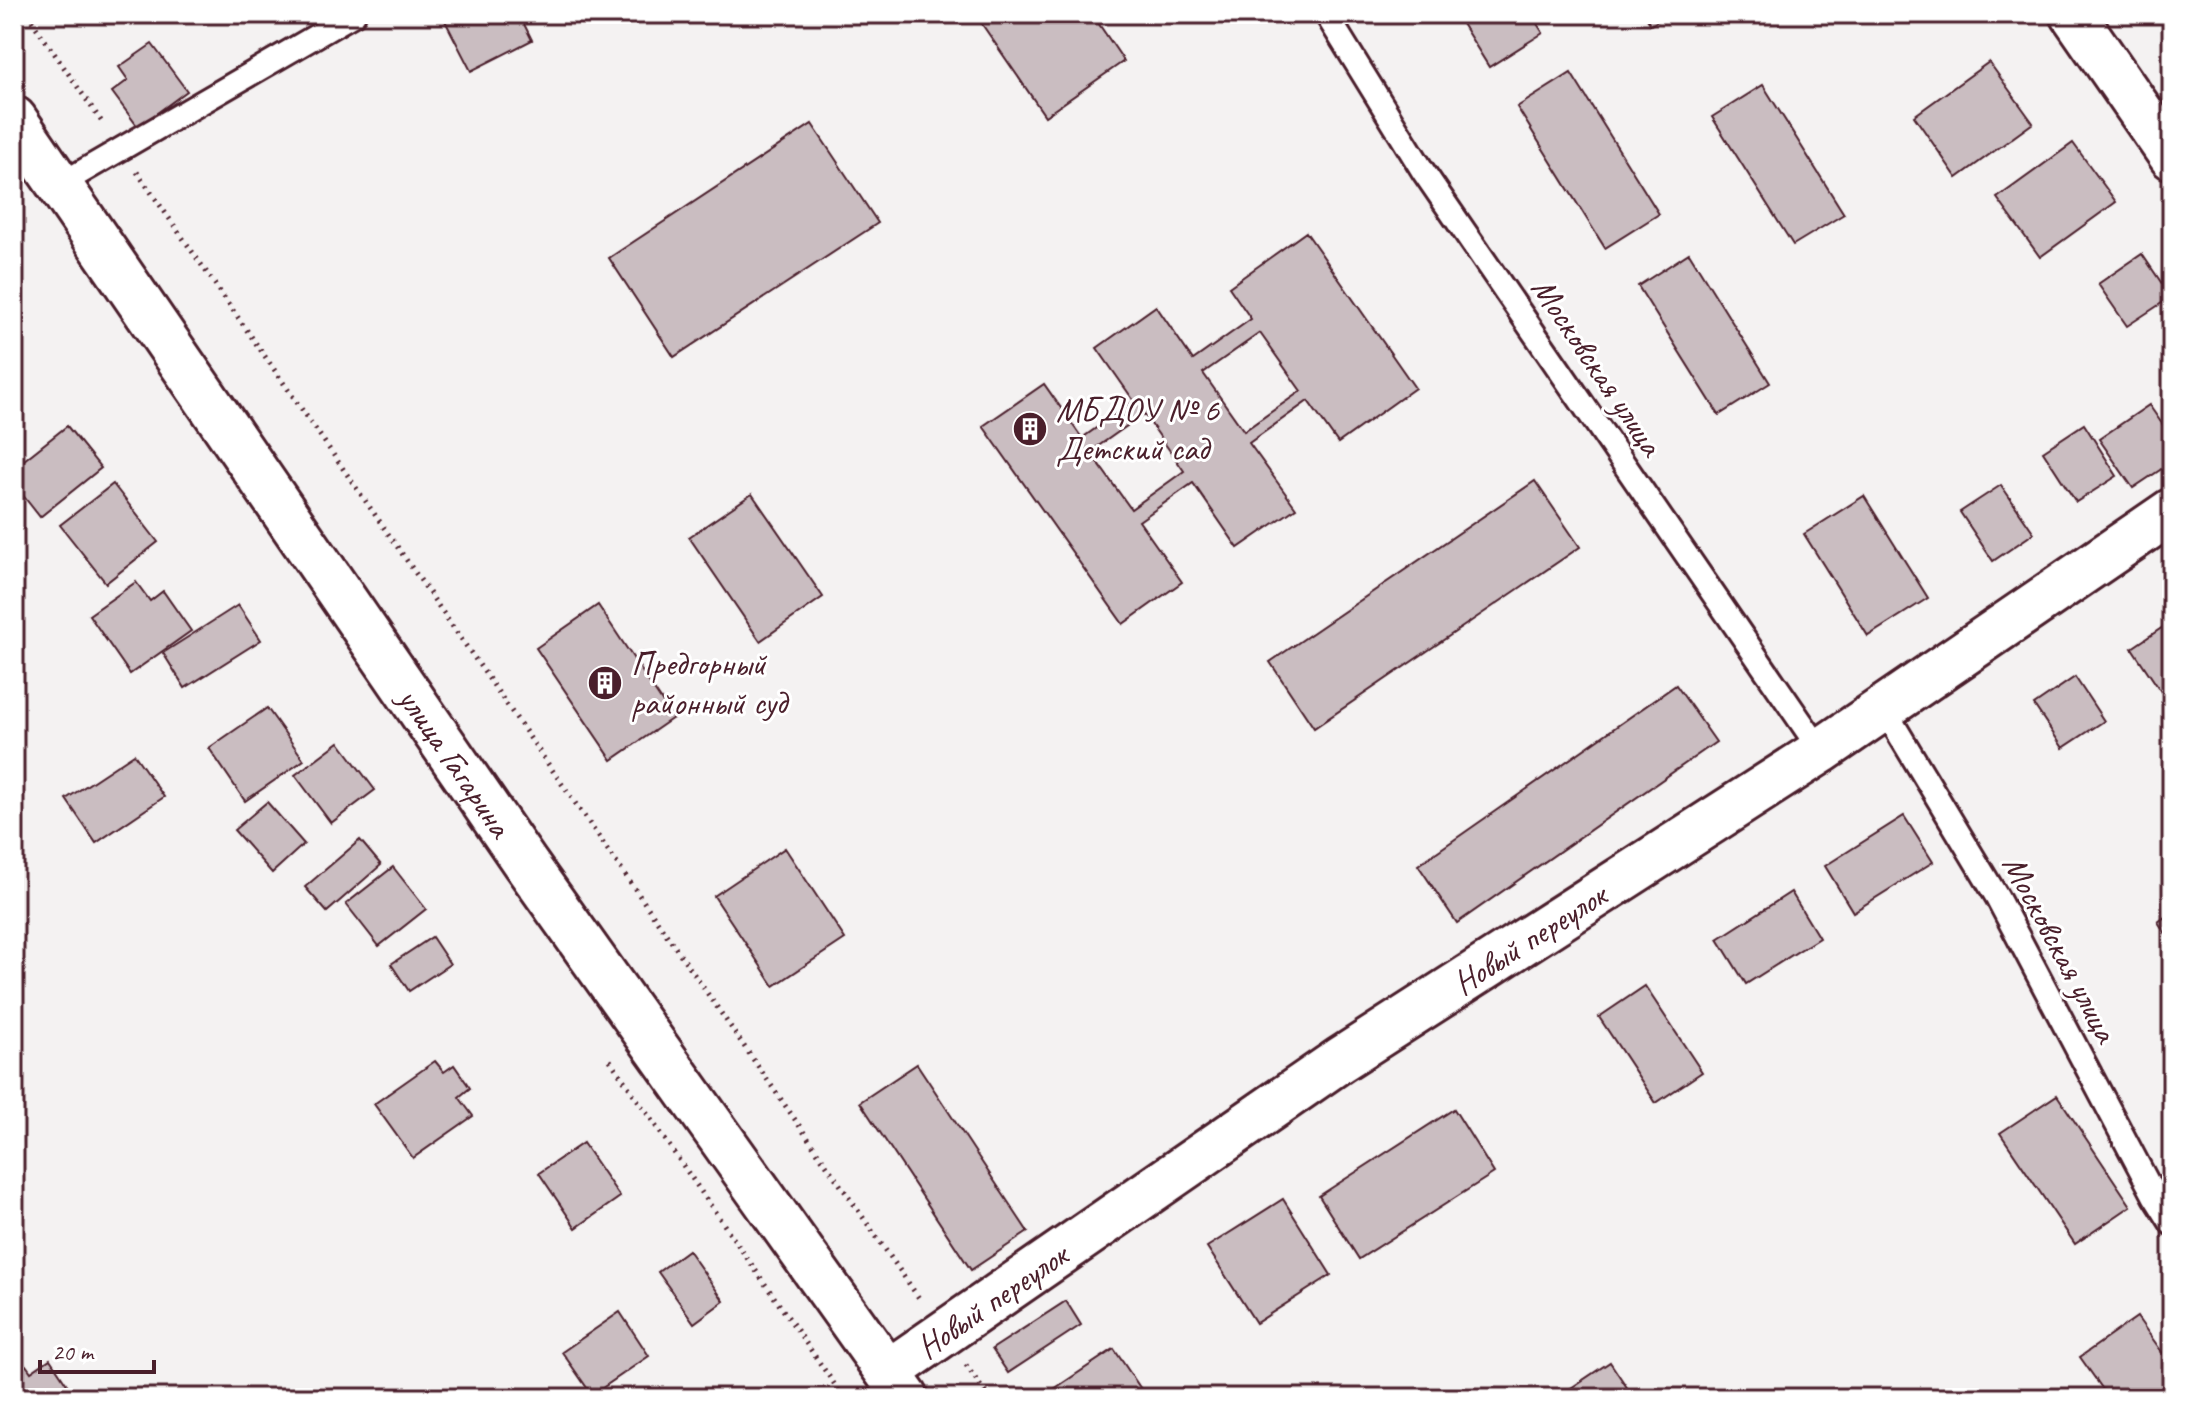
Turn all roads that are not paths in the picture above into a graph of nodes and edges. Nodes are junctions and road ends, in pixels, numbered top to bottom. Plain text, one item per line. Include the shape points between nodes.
1 (354, 14) edge
2 (1326, 14) edge
3 (2073, 14) edge
4 (14, 119) edge
5 (2172, 157) edge
6 (59, 185) junction
7 (2172, 511) edge
8 (1884, 709) junction
9 (1821, 751) junction
10 (2172, 1224) edge
11 (897, 1385) edge

1 - 6 lane
2 - 9 lane, Московская улица via 1423,171
3 - 5 street
4 - 6 street, улица Гагарина
6 - 11 street, улица Гагарина via 525,863
7 - 8 street, Новый переулок
8 - 9 street, Новый переулок
8 - 10 lane, Московская улица via 1997,897
9 - 11 street, Новый переулок via 1340,1060 944,1333

